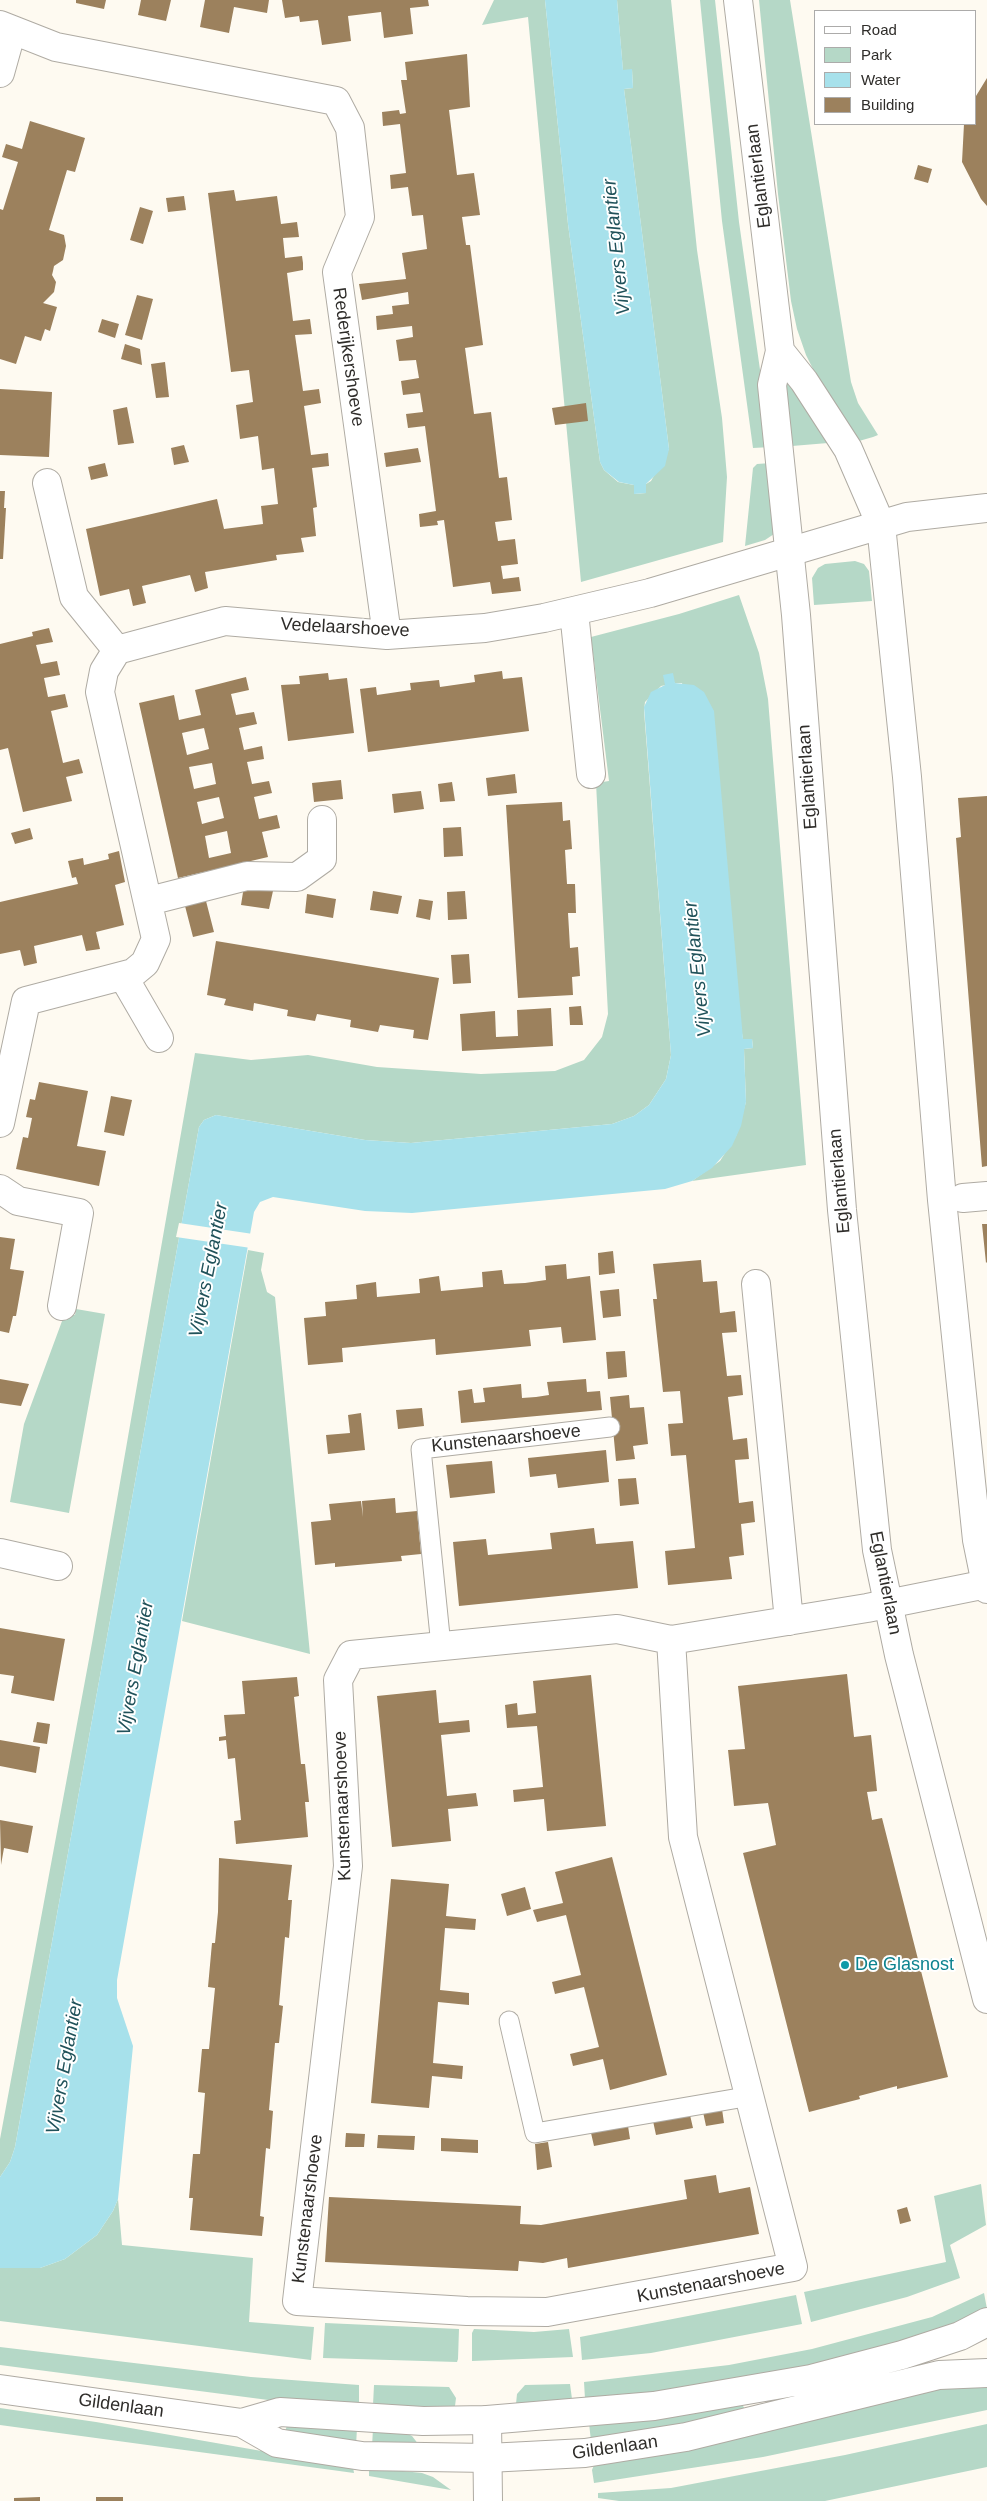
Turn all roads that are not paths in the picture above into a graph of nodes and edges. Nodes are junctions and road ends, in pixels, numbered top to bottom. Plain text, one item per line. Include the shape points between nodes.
1 (738, 0) edge
2 (6, 27) edge
3 (0, 73) edge
4 (780, 351) junction
5 (47, 483) dead end
6 (987, 508) edge
7 (881, 525) junction
8 (789, 551) junction
9 (574, 612) junction
10 (386, 635) junction
11 (117, 650) junction
12 (591, 774) dead end
13 (322, 820) dead end
14 (149, 901) junction
15 (124, 976) junction
16 (159, 1038) dead end
17 (0, 1123) edge
18 (0, 1189) edge
19 (756, 1284) dead end
20 (62, 1306) dead end
21 (610, 1428) dead end
22 (0, 1553) edge
23 (58, 1566) dead end
24 (987, 1586) edge
25 (888, 1604) junction
26 (789, 1621) junction
27 (671, 1640) junction
28 (441, 1646) junction
29 (987, 1999) edge
30 (509, 2021) dead end
31 (751, 2096) junction
32 (987, 2322) edge
33 (987, 2373) edge
34 (0, 2389) edge
35 (486, 2420) junction
36 (242, 2423) junction
37 (488, 2458) junction
38 (488, 2501) edge

1 - 4 street, Eglantierlaan
2 - 3 street
2 - 10 street, Rederijkershoeve via 56,47 336,101 350,128 360,217 337,272
4 - 7 street via 804,381 848,449
4 - 8 street, Eglantierlaan via 772,385
5 - 11 street via 74,597
6 - 7 street, Vedelaarshoeve via 935,512
7 - 8 street, Vedelaarshoeve
7 - 24 street via 907,777 943,1207 977,1540
8 - 9 street, Vedelaarshoeve
8 - 25 street, Eglantierlaan via 842,1210 877,1550
9 - 10 street, Vedelaarshoeve via 485,628
9 - 12 street
10 - 11 street, Vedelaarshoeve via 225,621
11 - 14 street via 104,671 100,692
13 - 14 street via 322,859 297,877 247,876
14 - 15 street via 156,932 153,949 145,963
15 - 16 street
15 - 17 street via 26,1001
18 - 20 street via 18,1201 78,1213
19 - 26 street
21 - 28 lane, Kunstenaarshoeve via 421,1449
22 - 23 street
24 - 25 street, Kunstenaarshoeve
25 - 26 street, Kunstenaarshoeve
25 - 29 street, Eglantierlaan
26 - 27 street, Kunstenaarshoeve
27 - 28 street, Kunstenaarshoeve via 617,1629
27 - 31 street, Kunstenaarshoeve via 684,1837
28 - 31 street, Kunstenaarshoeve via 351,1655 338,1680 348,1866 297,2301 467,2311 547,2312 793,2267
30 - 31 lane via 535,2133
32 - 35 street, Gildenlaan via 960,2336 902,2355 811,2379 654,2406
33 - 37 street, Gildenlaan via 939,2375 686,2438 585,2454
34 - 36 street, Gildenlaan
35 - 36 street, Gildenlaan via 423,2421 280,2412
35 - 37 street
36 - 37 street, Gildenlaan via 277,2443 362,2456
37 - 38 street

